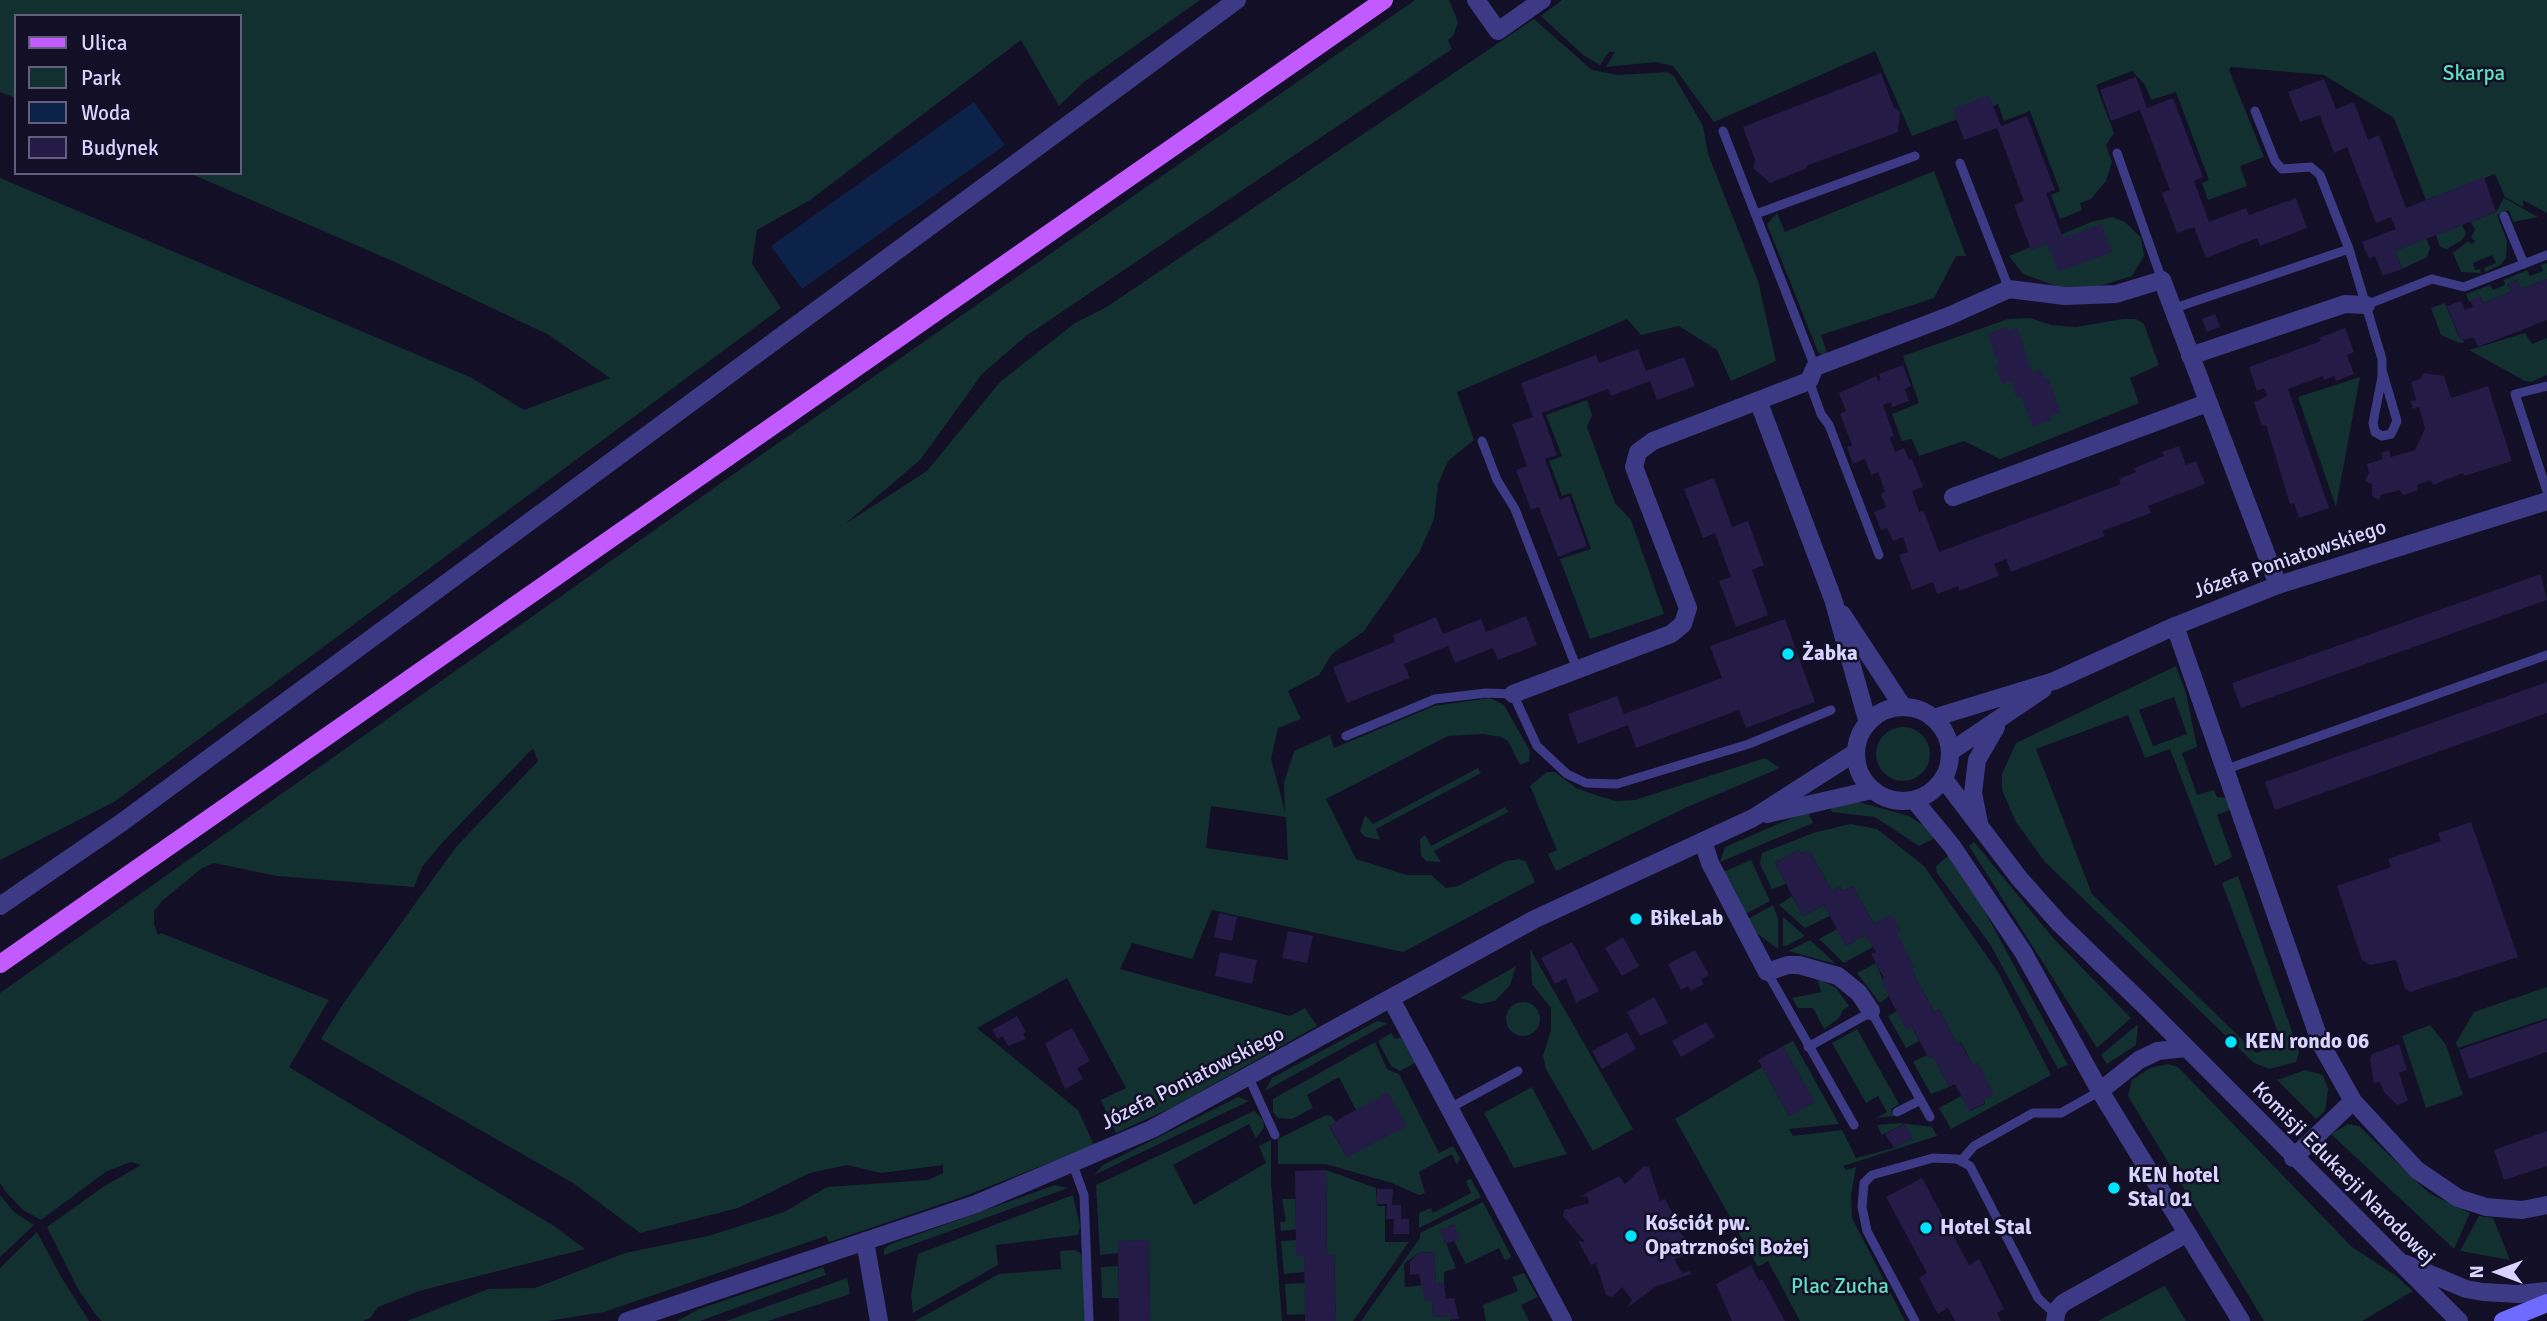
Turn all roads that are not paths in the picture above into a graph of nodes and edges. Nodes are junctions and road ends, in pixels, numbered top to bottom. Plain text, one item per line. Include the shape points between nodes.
1 (1237, 0) edge
2 (1384, 0) edge
3 (1476, 0) edge
4 (1542, 0) edge
5 (2255, 111) dead end
6 (1723, 131) dead end
7 (2118, 153) dead end
8 (1915, 156) dead end
9 (1960, 163) dead end
10 (1756, 214) junction
11 (2504, 216) dead end
12 (2350, 249) junction
13 (2547, 255) edge
14 (2524, 264) junction
15 (2162, 280) junction
16 (2009, 289) junction
17 (2366, 306) junction
18 (2172, 309) junction
19 (2190, 356) junction
20 (2382, 370) junction
21 (1812, 374) junction
22 (2547, 386) edge
23 (1759, 403) junction
24 (2207, 403) junction
25 (1482, 441) dead end
26 (2547, 491) edge
27 (1953, 497) dead end
28 (2547, 501) edge
29 (1879, 555) dead end
30 (2278, 585) junction
31 (1833, 599) junction
32 (2175, 626) junction
33 (2547, 655) edge
34 (1577, 669) junction
35 (2054, 681) junction
36 (1513, 694) junction
37 (1903, 707) junction
38 (1830, 710) dead end
39 (1933, 718) junction
40 (2002, 718) junction
41 (1868, 723) junction
42 (1346, 736) dead end
43 (1856, 751) junction
44 (1950, 752) junction
45 (2227, 769) junction
46 (1943, 778) junction
47 (1872, 790) junction
48 (1914, 800) junction
49 (1753, 818) junction
50 (1980, 826) junction
51 (1703, 841) junction
52 (0, 906) edge
53 (0, 964) edge
54 (1767, 972) junction
55 (1391, 999) junction
56 (1871, 1011) junction
57 (1808, 1047) junction
58 (2185, 1048) junction
59 (1518, 1071) dead end
60 (1249, 1078) junction
61 (2100, 1091) junction
62 (1921, 1100) junction
63 (2353, 1101) junction
64 (1448, 1109) junction
65 (1897, 1112) dead end
66 (1930, 1117) dead end
67 (1854, 1125) dead end
68 (1275, 1135) dead end
69 (2293, 1158) junction
70 (1961, 1161) junction
71 (1073, 1165) junction
72 (2547, 1205) edge
73 (2186, 1234) junction
74 (865, 1241) junction
75 (2395, 1259) junction
76 (2547, 1291) edge
77 (2547, 1303) edge
78 (2055, 1318) edge
79 (2237, 1318) edge
80 (627, 1321) edge
81 (878, 1321) edge
82 (1089, 1321) edge
83 (1563, 1321) edge
84 (1915, 1321) edge
85 (2459, 1321) edge
86 (2503, 1321) edge

1 - 52 street via 121,823
2 - 53 main road
3 - 4 street via 1498,31
5 - 12 lane via 2282,169 2311,167 2320,175
6 - 10 lane
7 - 15 lane
8 - 10 lane
9 - 16 lane
10 - 21 lane
11 - 14 lane
12 - 17 lane
12 - 18 lane
13 - 14 lane
14 - 17 lane via 2464,287 2426,280
15 - 16 street via 2116,294 2065,296
15 - 18 street
16 - 21 street
17 - 19 street via 2345,304
17 - 20 lane
18 - 19 street
19 - 24 street
20 - 20 lane via 2373,423 2382,436 2391,434 2397,421
21 - 23 street
21 - 29 lane via 1821,414
22 - 26 lane via 2515,394
23 - 31 street
23 - 34 street via 1653,441 1638,452 1634,467 1688,608 1683,624 1671,634
24 - 27 street
24 - 30 street
25 - 34 lane via 1497,480 1515,509
28 - 30 street, Józefa Poniatowskiego
30 - 32 street, Józefa Poniatowskiego
31 - 37 street
31 - 41 street
32 - 35 street, Józefa Poniatowskiego
32 - 45 street
33 - 45 lane
34 - 36 street
35 - 39 street, Józefa Poniatowskiego
35 - 40 street, Józefa Poniatowskiego
36 - 38 lane via 1537,746 1567,774 1586,783 1617,784 1700,760
36 - 42 lane via 1486,692 1435,699
37 - 39 street
37 - 41 street via 1888,709
39 - 44 street via 1942,728
40 - 44 street, Józefa Poniatowskiego
40 - 50 street via 1977,760 1973,793
41 - 43 street
43 - 47 street via 1863,778
43 - 49 street, Józefa Poniatowskiego
44 - 46 street
45 - 63 street via 2321,1044
46 - 48 street via 1927,795
46 - 50 street, Komisji Edukacji Narodowej
47 - 48 street via 1887,798
47 - 49 street, Józefa Poniatowskiego
48 - 61 street via 1952,846 2023,952
49 - 51 street, Józefa Poniatowskiego
50 - 58 street, Komisji Edukacji Narodowej via 2059,923
51 - 54 street
51 - 55 street, Józefa Poniatowskiego via 1535,919
54 - 56 street via 1799,965 1838,976 1859,993
54 - 57 lane
55 - 60 street, Józefa Poniatowskiego
55 - 64 street
56 - 57 lane
56 - 62 lane
57 - 67 lane
58 - 61 street via 2158,1051 2138,1060
58 - 69 street, Komisji Edukacji Narodowej
59 - 64 lane
60 - 68 lane
60 - 71 street, Józefa Poniatowskiego
61 - 70 lane via 2061,1113 2033,1113 1974,1146
61 - 73 street
62 - 65 lane
62 - 66 lane
63 - 69 street
63 - 72 street via 2417,1170 2458,1198 2486,1207 2522,1210
64 - 83 street
69 - 75 street, Komisji Edukacji Narodowej
70 - 78 lane via 1975,1174 2042,1304
70 - 84 lane via 1933,1158 1872,1175 1864,1183 1867,1231
71 - 74 street, Józefa Poniatowskiego
71 - 82 lane via 1084,1195
73 - 78 street via 2063,1303
73 - 79 street
74 - 80 street, Józefa Poniatowskiego
74 - 81 street
75 - 76 street via 2466,1289 2503,1294
75 - 85 street, Komisji Edukacji Narodowej
77 - 86 main road

